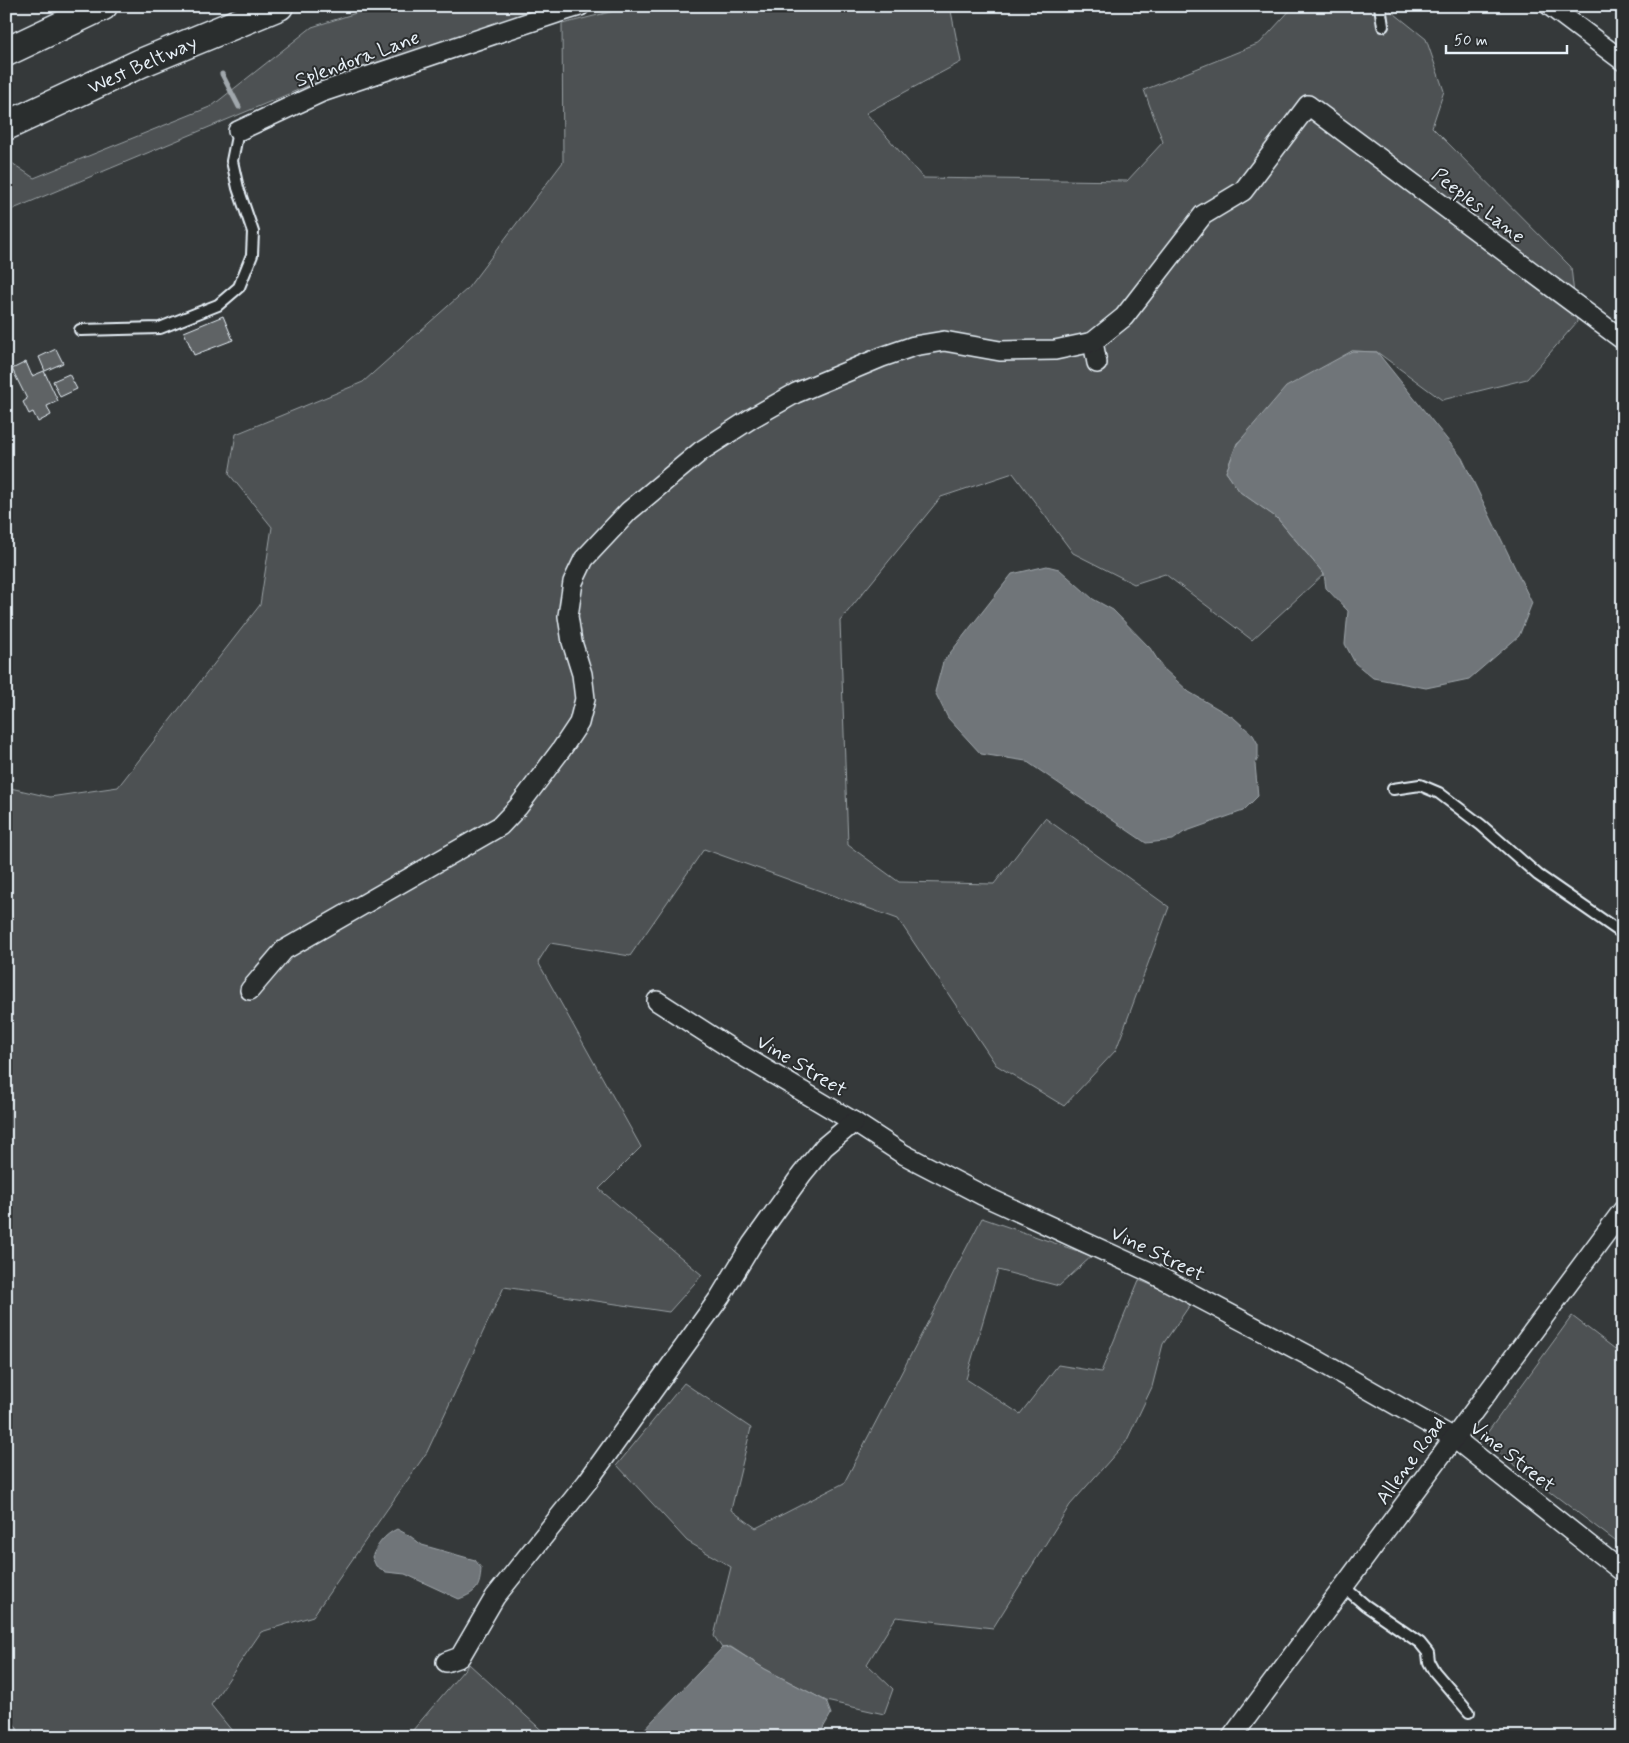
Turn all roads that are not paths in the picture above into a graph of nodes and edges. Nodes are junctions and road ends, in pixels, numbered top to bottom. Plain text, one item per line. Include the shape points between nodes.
1 (103, 6) edge
2 (279, 6) edge
3 (580, 6) edge
4 (1380, 6) edge
5 (1550, 6) edge
6 (1384, 26) dead end
7 (6, 52) edge
8 (1623, 61) edge
9 (8, 126) edge
10 (238, 131) joint
11 (80, 330) dead end
12 (1623, 340) edge
13 (1093, 342) junction
14 (1097, 363) dead end
15 (1393, 789) dead end
16 (1623, 934) edge
17 (250, 990) dead end
18 (657, 1001) dead end
19 (854, 1122) junction
20 (1623, 1210) edge
21 (1454, 1438) junction
22 (1623, 1572) edge
23 (1344, 1587) junction
24 (446, 1662) dead end
25 (1468, 1712) dead end
26 (1232, 1737) edge

1 - 7 highway
2 - 9 highway, West Beltway via 141,63
3 - 10 street, Splendora Lane via 322,92
4 - 6 lane
5 - 8 street
10 - 11 lane via 232,161 254,232 252,255 239,287 218,305 160,328
12 - 13 street, Peeples Lane via 1308,105 1243,190 1203,215 1124,317
13 - 14 street
13 - 17 street via 1055,350 1000,351 944,341 914,346 796,392 701,452 629,511 584,559 574,582 568,616 585,698 579,723 518,807 500,826 284,950
15 - 16 lane via 1420,785 1439,793 1538,875
18 - 19 street, Vine Street
19 - 21 street, Vine Street via 903,1154 982,1195 1152,1272
19 - 24 street via 824,1147 802,1174 752,1244 720,1297 587,1482 495,1597 460,1657
20 - 21 street, Allene Road
21 - 22 street, Vine Street
21 - 23 street, Allene Road
23 - 25 lane via 1364,1605 1420,1643 1428,1653 1434,1671
23 - 26 street, Allene Road

